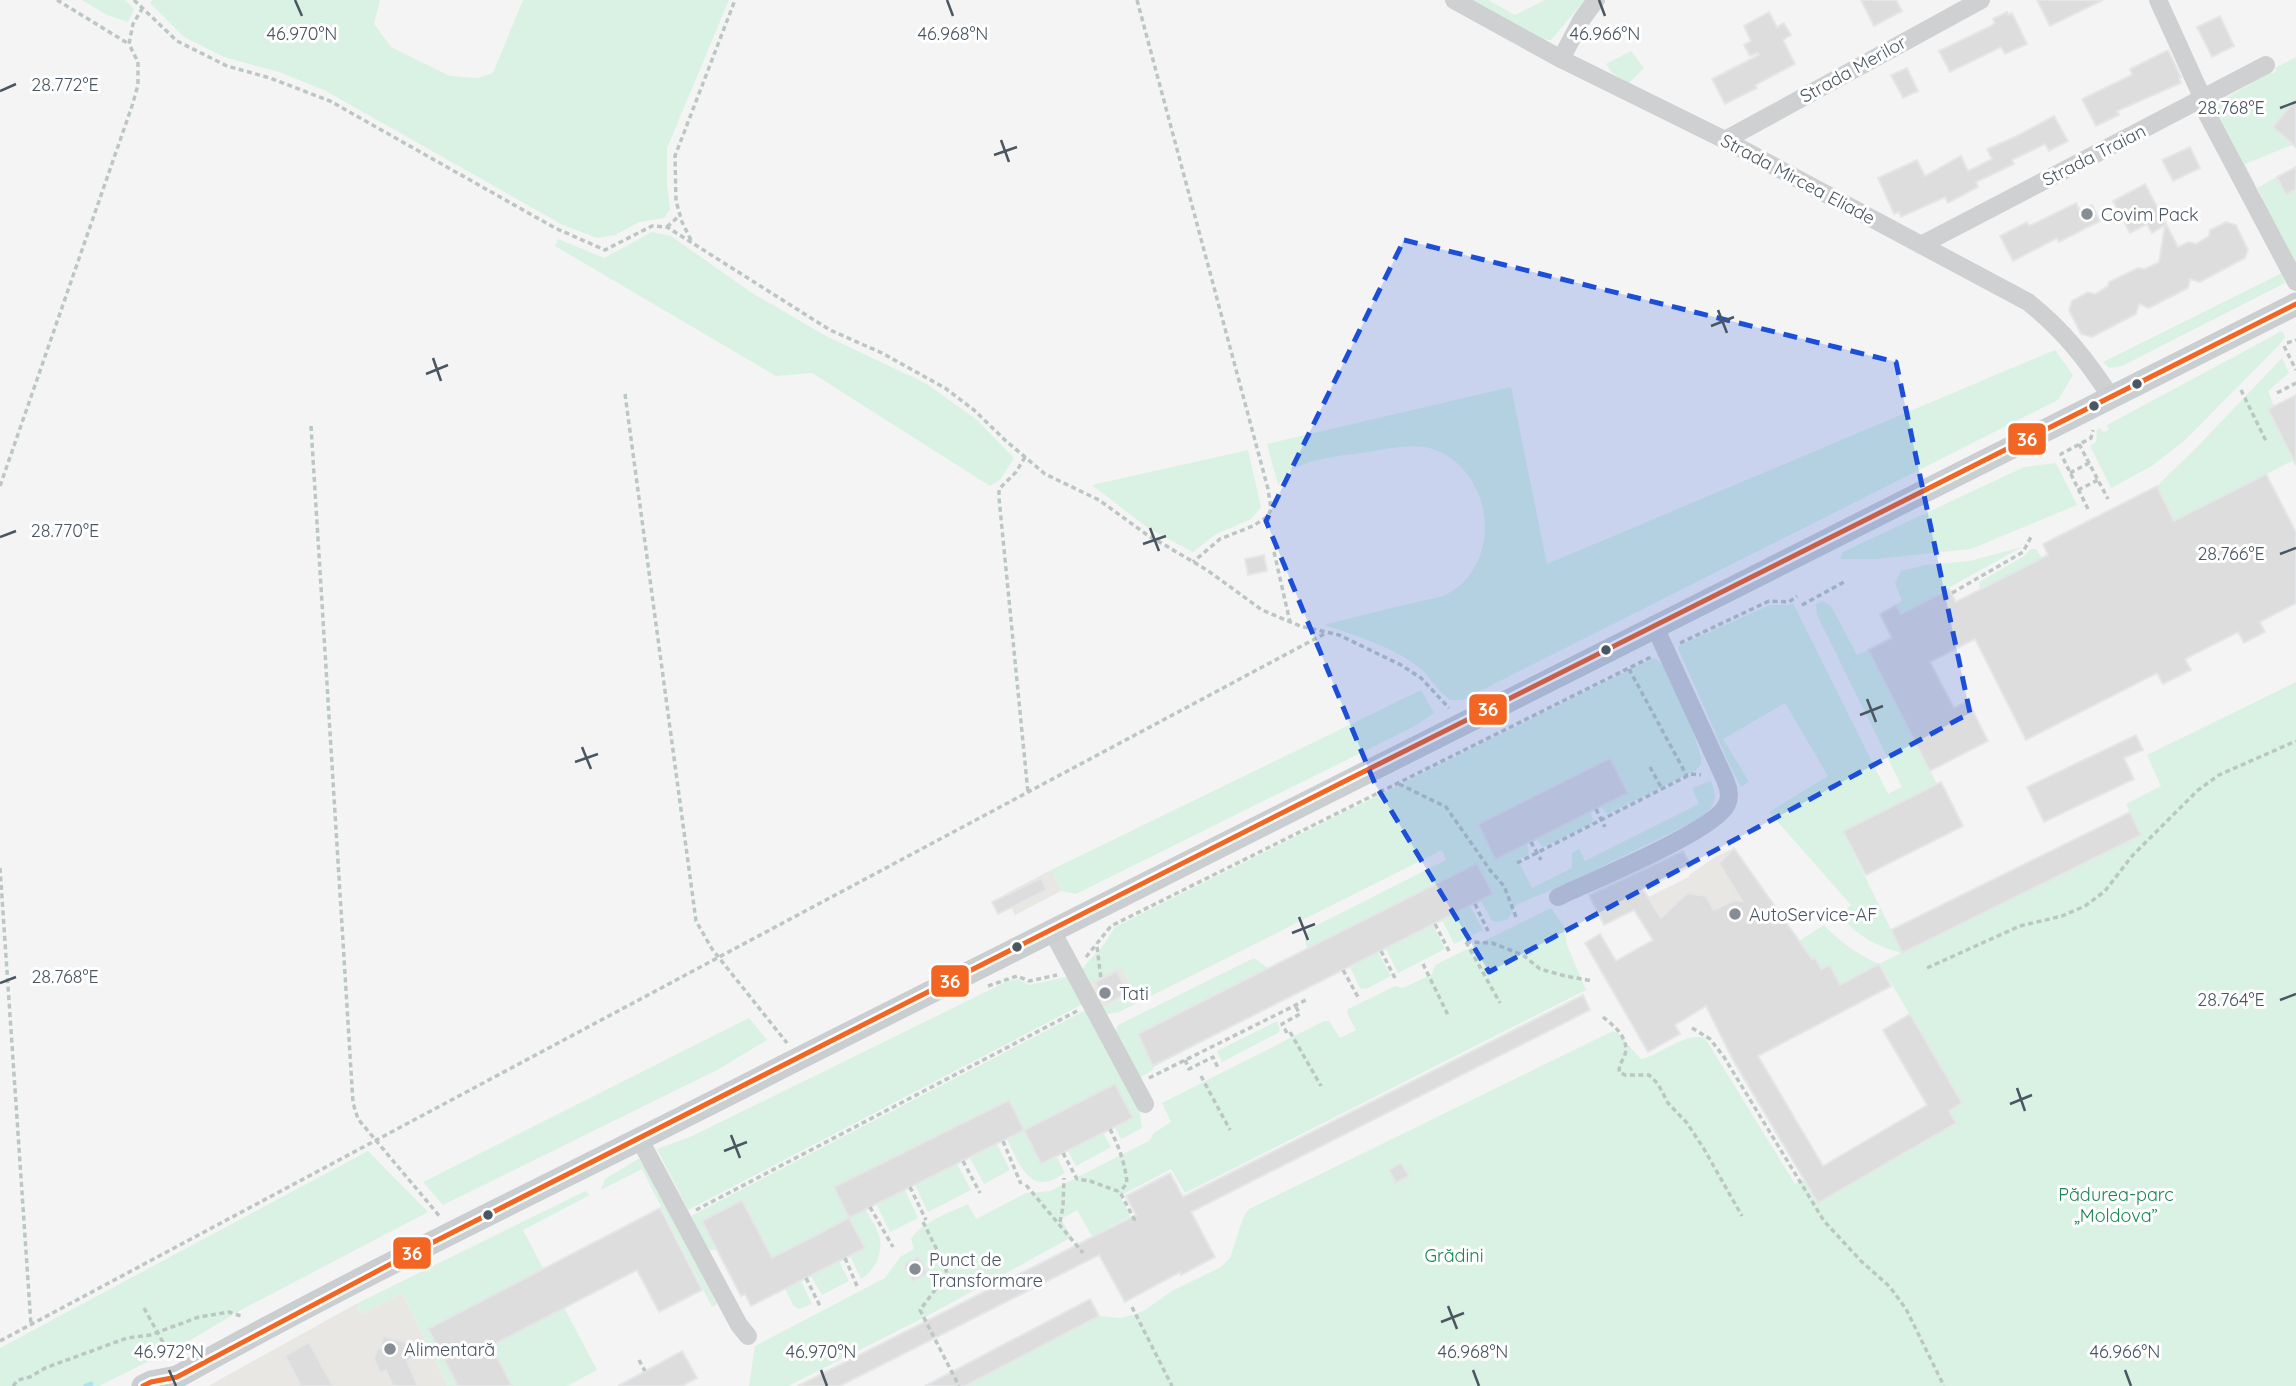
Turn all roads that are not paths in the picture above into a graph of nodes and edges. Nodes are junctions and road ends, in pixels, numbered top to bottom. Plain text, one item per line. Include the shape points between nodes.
1 (1454, 0) edge
2 (1596, 0) edge
3 (1981, 0) edge
4 (2158, 0) edge
5 (1561, 59) junction
6 (2266, 65) dead end
7 (2203, 99) junction
8 (1726, 140) junction
9 (1921, 245) junction
10 (2296, 282) edge
11 (2296, 304) edge
12 (2111, 397) junction
13 (1654, 625) junction
14 (1558, 897) dead end
15 (1051, 929) junction
16 (1145, 1104) dead end
17 (640, 1140) junction
18 (748, 1336) dead end
19 (169, 1375) edge
20 (143, 1386) edge

1 - 5 street, Strada Mircea Eliade
2 - 5 street
3 - 8 street, Strada Merilor
4 - 7 street
5 - 8 street, Strada Mircea Eliade
6 - 7 street, Strada Traian
7 - 9 street, Strada Traian
7 - 10 street
8 - 9 street, Strada Mircea Eliade
9 - 12 street, Strada Mircea Eliade via 2028,302 2086,359
11 - 12 main road
12 - 13 main road
13 - 14 street via 1722,773 1728,803 1712,821 1681,839
13 - 15 main road
15 - 16 street
15 - 17 main road
17 - 18 street
17 - 19 main road
19 - 20 main road

